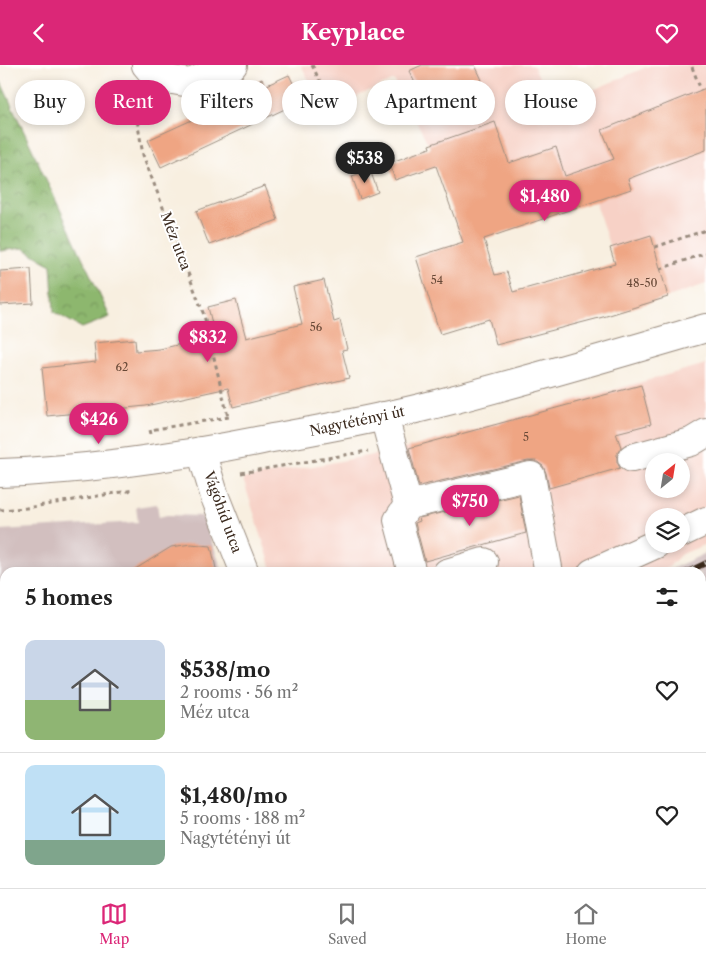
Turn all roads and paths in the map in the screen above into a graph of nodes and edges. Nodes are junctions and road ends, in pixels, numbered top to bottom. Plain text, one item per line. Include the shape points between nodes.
1 (234, 65) edge
2 (312, 65) edge
3 (692, 67) dead end
4 (139, 73) edge
5 (319, 80) edge
6 (701, 90) dead end
7 (706, 229) edge
8 (654, 247) dead end
9 (706, 253) edge
10 (660, 269) dead end
11 (706, 328) edge
12 (238, 415) dead end
13 (384, 416) junction
14 (228, 417) junction
15 (706, 433) edge
16 (202, 451) junction
17 (632, 457) dead end
18 (157, 458) junction
19 (0, 473) edge
20 (143, 489) dead end
21 (408, 505) junction
22 (0, 510) edge
23 (706, 521) edge
24 (690, 529) edge
25 (645, 549) edge
26 (484, 562) dead end
27 (243, 567) edge
28 (410, 567) edge
29 (467, 567) edge
30 (549, 567) edge
31 (605, 567) edge

1 - 4 main road via 190,83
2 - 5 path
3 - 6 path
4 - 14 path, Méz utca via 132,90 143,155 204,315
7 - 8 path
9 - 10 path
11 - 13 main road, Nagytétényi út
12 - 14 path
13 - 16 main road, Nagytétényi út
13 - 21 main road
14 - 18 path via 150,430
15 - 17 main road via 691,442
16 - 18 main road, Nagytétényi út
16 - 27 main road, Vágóhíd utca via 215,497
18 - 19 main road, Nagytétényi út via 52,471
20 - 22 path
21 - 28 main road via 398,520
21 - 30 main road via 531,476
23 - 24 main road
25 - 31 main road
26 - 29 main road

